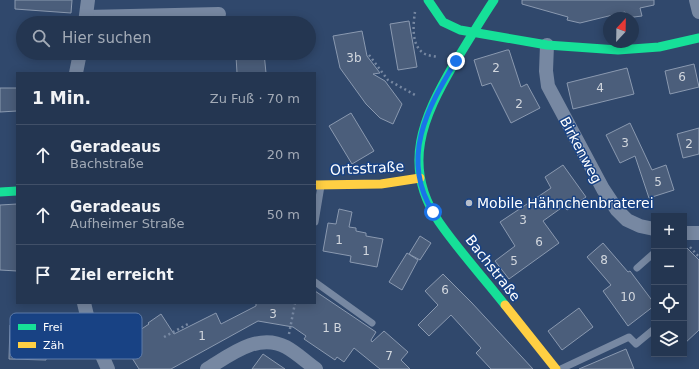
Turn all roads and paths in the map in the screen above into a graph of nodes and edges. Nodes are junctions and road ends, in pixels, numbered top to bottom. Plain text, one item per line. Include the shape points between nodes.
1 (88, 0) edge
2 (428, 0) edge
3 (494, 0) edge
4 (696, 0) edge
5 (416, 7) dead end
6 (699, 12) edge
7 (219, 14) dead end
8 (86, 16) edge
9 (175, 16) edge
10 (473, 32) junction
11 (699, 38) edge
12 (547, 45) junction
13 (369, 55) dead end
14 (79, 60) edge
15 (456, 61) junction
16 (76, 72) edge
17 (431, 104) junction
18 (420, 178) junction
19 (318, 185) edge
20 (16, 191) edge
21 (0, 192) edge
22 (316, 210) edge
23 (651, 230) edge
24 (687, 233) edge
25 (699, 233) edge
26 (651, 256) edge
27 (636, 268) dead end
28 (316, 283) edge
29 (295, 304) edge
30 (372, 323) dead end
31 (188, 324) dead end
32 (651, 332) edge
33 (164, 337) dead end
34 (286, 347) junction
35 (103, 359) edge
36 (108, 369) edge
37 (207, 369) edge
38 (316, 369) edge
39 (556, 369) edge
40 (561, 369) edge

1 - 8 street
2 - 10 street via 443,22 460,30
3 - 10 street, Bachstraße
4 - 6 street
5 - 15 path via 414,35 418,46 424,54
7 - 9 street
10 - 12 street
10 - 15 street, Bachstraße
11 - 12 street via 659,47 618,50
12 - 23 street, Birkenweg via 548,86 603,189 627,220
13 - 17 path via 388,80
14 - 16 street
15 - 17 street, Bachstraße
17 - 18 street, Bachstraße via 421,132 418,151
18 - 19 street, Ortsstraße via 381,184
18 - 39 street, Bachstraße via 431,209 439,222
19 - 22 lane
20 - 21 street
24 - 25 street
26 - 27 lane
28 - 30 lane
29 - 34 path
31 - 33 path
32 - 40 lane via 636,344 629,337
34 - 37 street via 273,342 257,342 234,352
34 - 38 street
35 - 36 street

